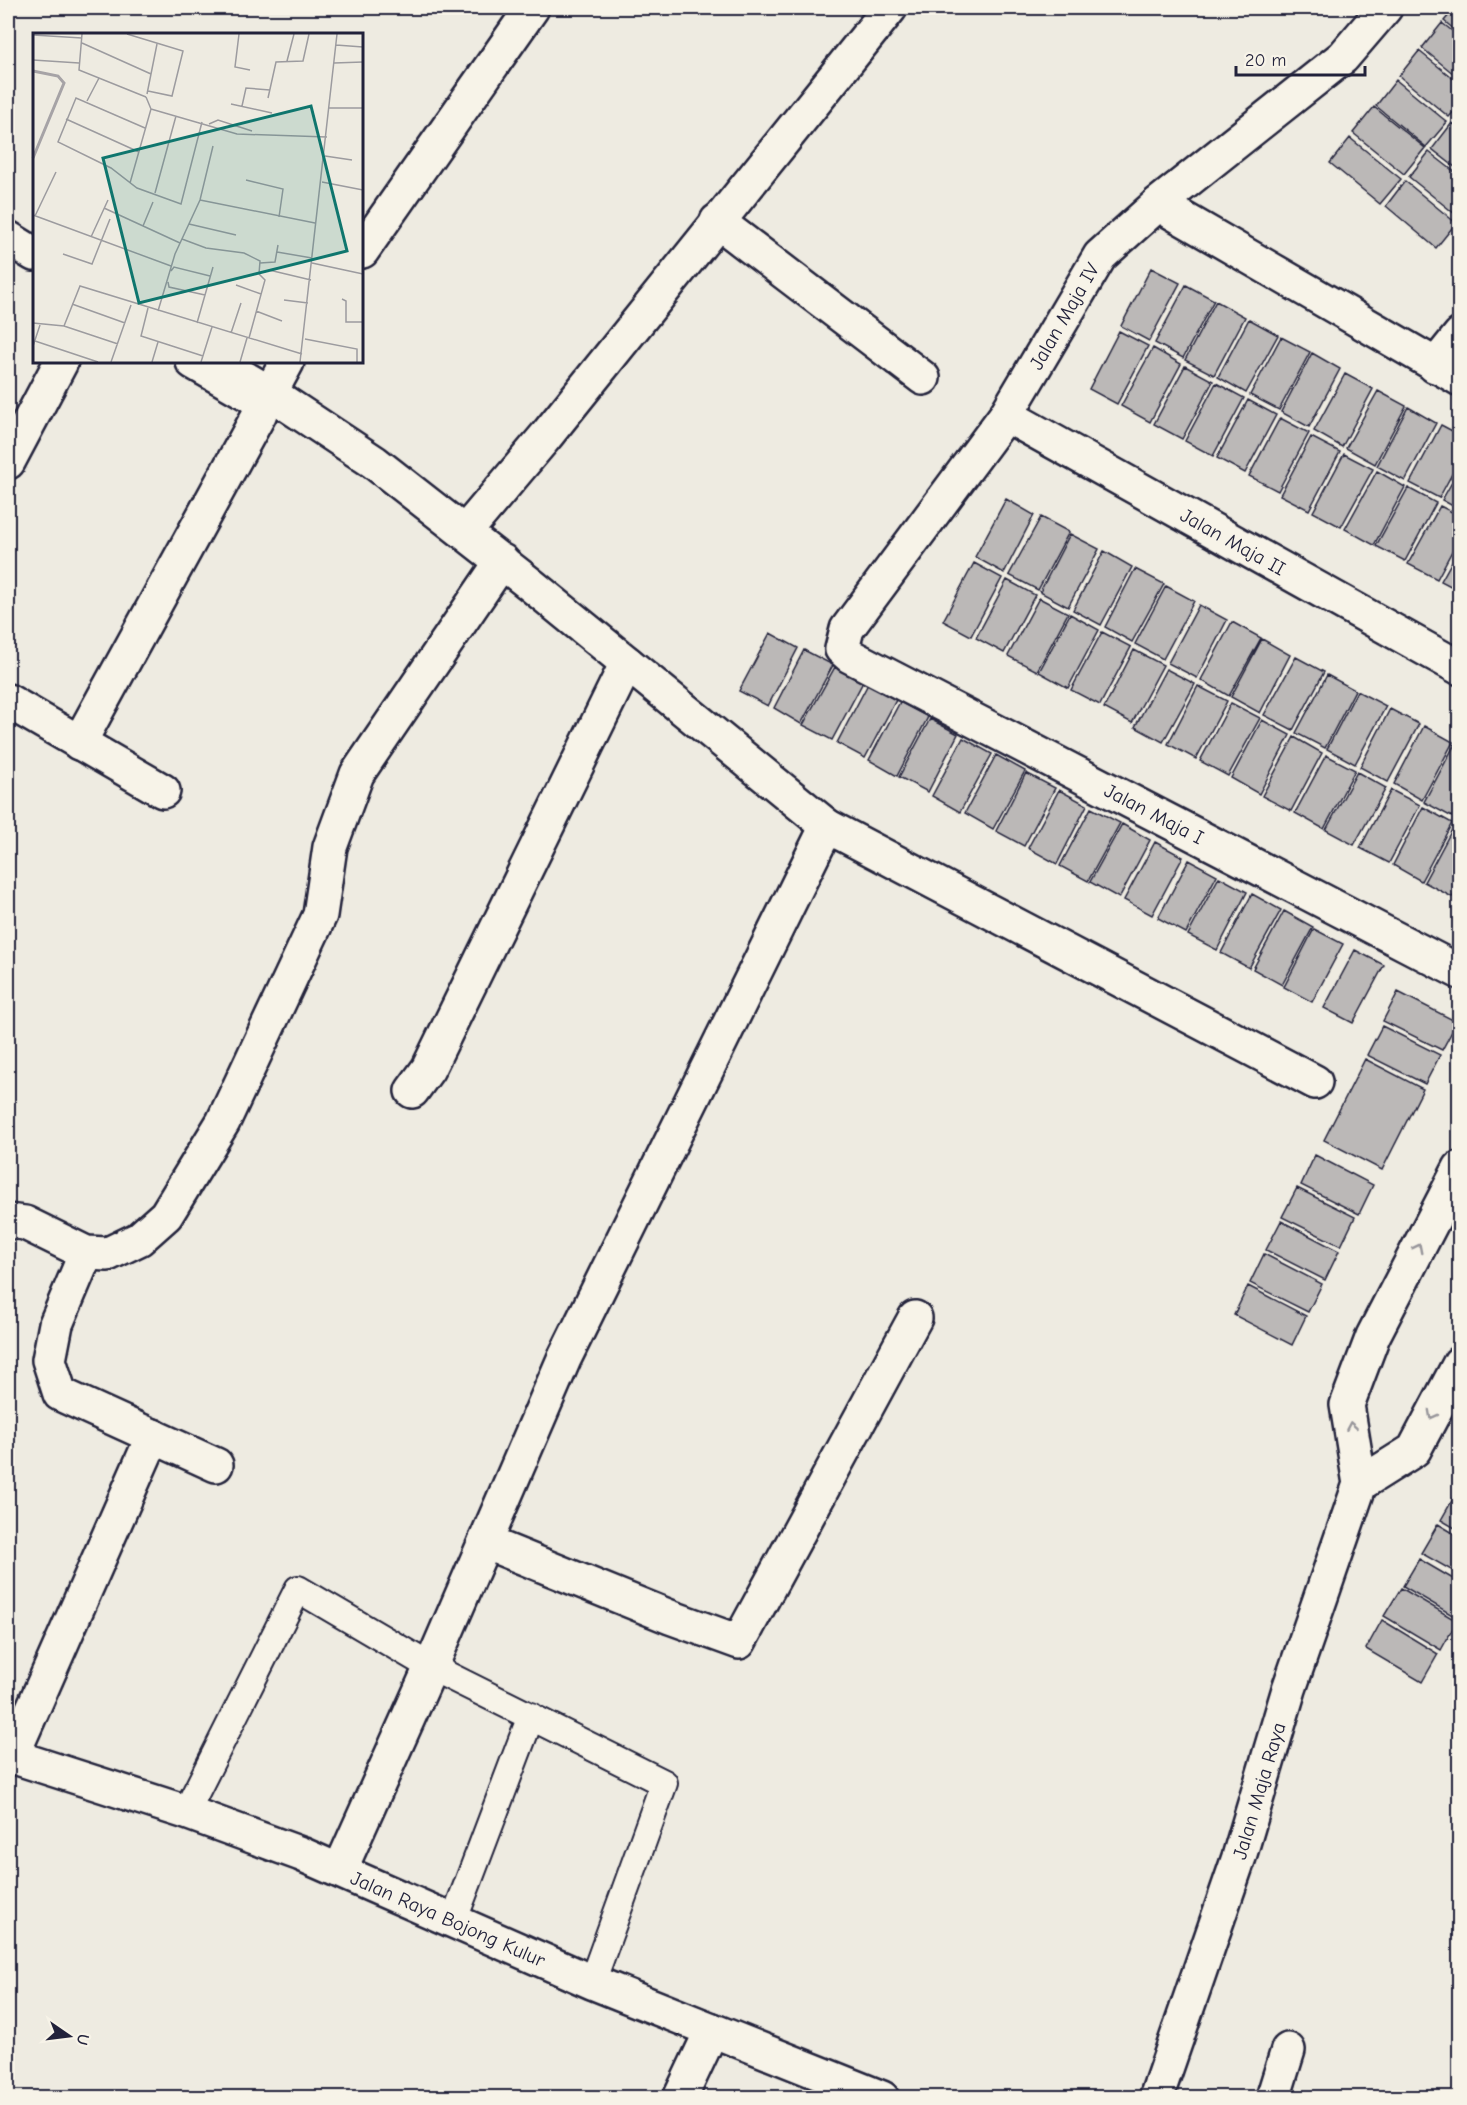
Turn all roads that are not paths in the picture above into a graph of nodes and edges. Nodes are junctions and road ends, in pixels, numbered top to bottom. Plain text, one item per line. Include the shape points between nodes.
1 (532, 8) edge
2 (890, 8) edge
3 (1385, 8) edge
4 (1158, 204) junction
5 (717, 221) junction
6 (8, 238) edge
7 (363, 250) edge
8 (33, 253) edge
9 (1460, 335) edge
10 (60, 363) edge
11 (195, 363) edge
12 (219, 363) edge
13 (286, 363) edge
14 (1447, 372) edge
15 (923, 378) dead end
16 (270, 393) junction
17 (1006, 415) junction
18 (8, 462) edge
19 (465, 532) junction
20 (502, 561) junction
21 (850, 656) joint
22 (627, 663) junction
23 (1460, 668) edge
24 (8, 701) edge
25 (79, 743) junction
26 (163, 791) dead end
27 (827, 825) junction
28 (1460, 972) edge
29 (1315, 1082) dead end
30 (412, 1091) dead end
31 (1460, 1168) edge
32 (8, 1221) edge
33 (86, 1253) junction
34 (915, 1318) dead end
35 (1460, 1363) edge
36 (153, 1436) junction
37 (216, 1465) dead end
38 (1360, 1484) junction
39 (485, 1542) junction
40 (431, 1667) junction
41 (531, 1716) junction
42 (10, 1756) edge
43 (186, 1812) junction
44 (340, 1870) junction
45 (453, 1922) junction
46 (592, 1982) junction
47 (712, 2030) junction
48 (1288, 2050) dead end
49 (680, 2097) edge
50 (882, 2097) edge
51 (1156, 2097) edge
52 (1273, 2097) edge

1 - 7 street
2 - 5 street
3 - 4 street, Jalan Maja IV via 1343,57
4 - 14 street
4 - 17 street, Jalan Maja IV via 1100,256
5 - 15 street
5 - 19 street
6 - 8 street
9 - 14 street
10 - 18 street
11 - 25 street via 252,396 261,413
12 - 16 street
13 - 16 street
16 - 19 street via 374,462
17 - 21 street, Jalan Maja IV via 847,629 842,649
17 - 23 street, Jalan Maja II
19 - 20 street
20 - 22 street
20 - 33 street via 357,774 330,847 320,915 217,1131 166,1215 139,1239 108,1254
21 - 28 street, Jalan Maja I
22 - 27 street
22 - 30 street via 428,1069
24 - 25 street
25 - 26 street
27 - 29 street
27 - 39 street via 564,1359
38 -> 31 street via 1347,1405 1373,1336
32 - 33 street via 25,1223
33 - 36 street via 52,1342 49,1360 60,1394
34 - 39 street via 739,1642
35 -> 38 street via 1414,1450
36 - 37 street
36 - 42 street
38 - 51 street, Jalan Maja Raya
39 - 40 street
40 - 41 lane
40 - 43 lane via 298,1588
40 - 44 street
41 - 45 lane
41 - 46 lane via 664,1783
42 - 43 street, Jalan Raya Bojong Kulur
43 - 44 street, Jalan Raya Bojong Kulur
44 - 45 street, Jalan Raya Bojong Kulur
45 - 46 street, Jalan Raya Bojong Kulur
46 - 47 street, Jalan Raya Bojong Kulur
47 - 49 street
47 - 50 street, Jalan Raya Bojong Kulur
48 - 52 street

